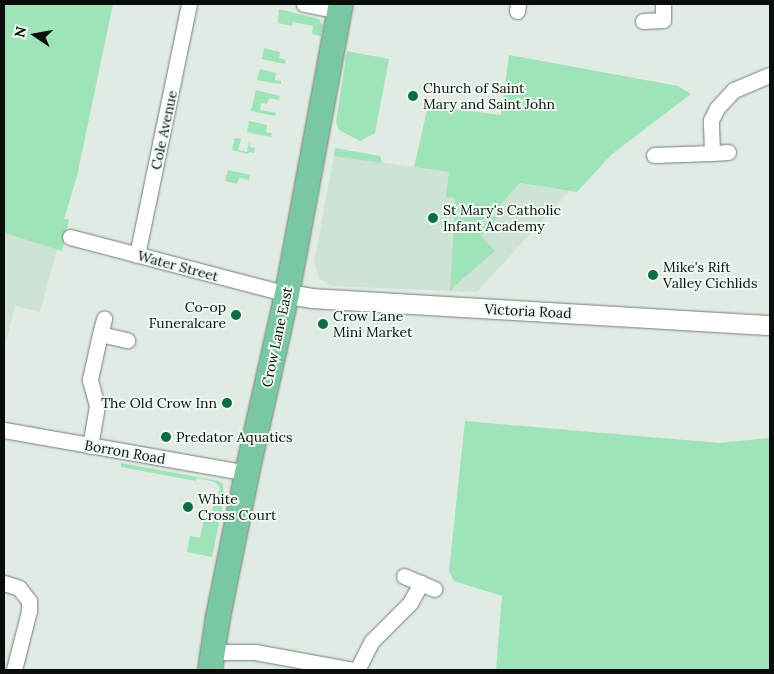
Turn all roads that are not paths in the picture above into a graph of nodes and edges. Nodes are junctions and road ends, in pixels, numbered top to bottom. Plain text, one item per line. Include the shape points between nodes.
1 (189, 4) edge
2 (304, 4) edge
3 (663, 4) edge
4 (341, 7) edge
5 (643, 21) dead end
6 (770, 74) edge
7 (728, 152) dead end
8 (712, 153) junction
9 (654, 156) dead end
10 (70, 237) dead end
11 (137, 255) junction
12 (287, 294) junction
13 (104, 319) dead end
14 (770, 325) edge
15 (100, 334) junction
16 (127, 340) dead end
17 (4, 430) edge
18 (90, 446) junction
19 (247, 473) junction
20 (404, 576) dead end
21 (4, 583) edge
22 (211, 661) edge
23 (14, 670) edge
24 (356, 670) edge

1 - 11 street, Cole Avenue
2 - 4 street
3 - 5 street via 664,20
4 - 12 main road, Crow Lane East
6 - 8 street via 734,90 717,108 712,120
7 - 8 street
8 - 9 street
10 - 11 street, Water Street
11 - 12 street, Water Street
12 - 14 street, Victoria Road
12 - 19 main road, Crow Lane East
13 - 15 street
15 - 16 street
15 - 18 street via 90,379 97,406
17 - 18 street, Borron Road
18 - 19 street, Borron Road
19 - 22 main road, Crow Lane East
20 - 24 street via 428,586 372,641
21 - 23 street via 20,588 29,601 30,611
22 - 24 street via 255,652

